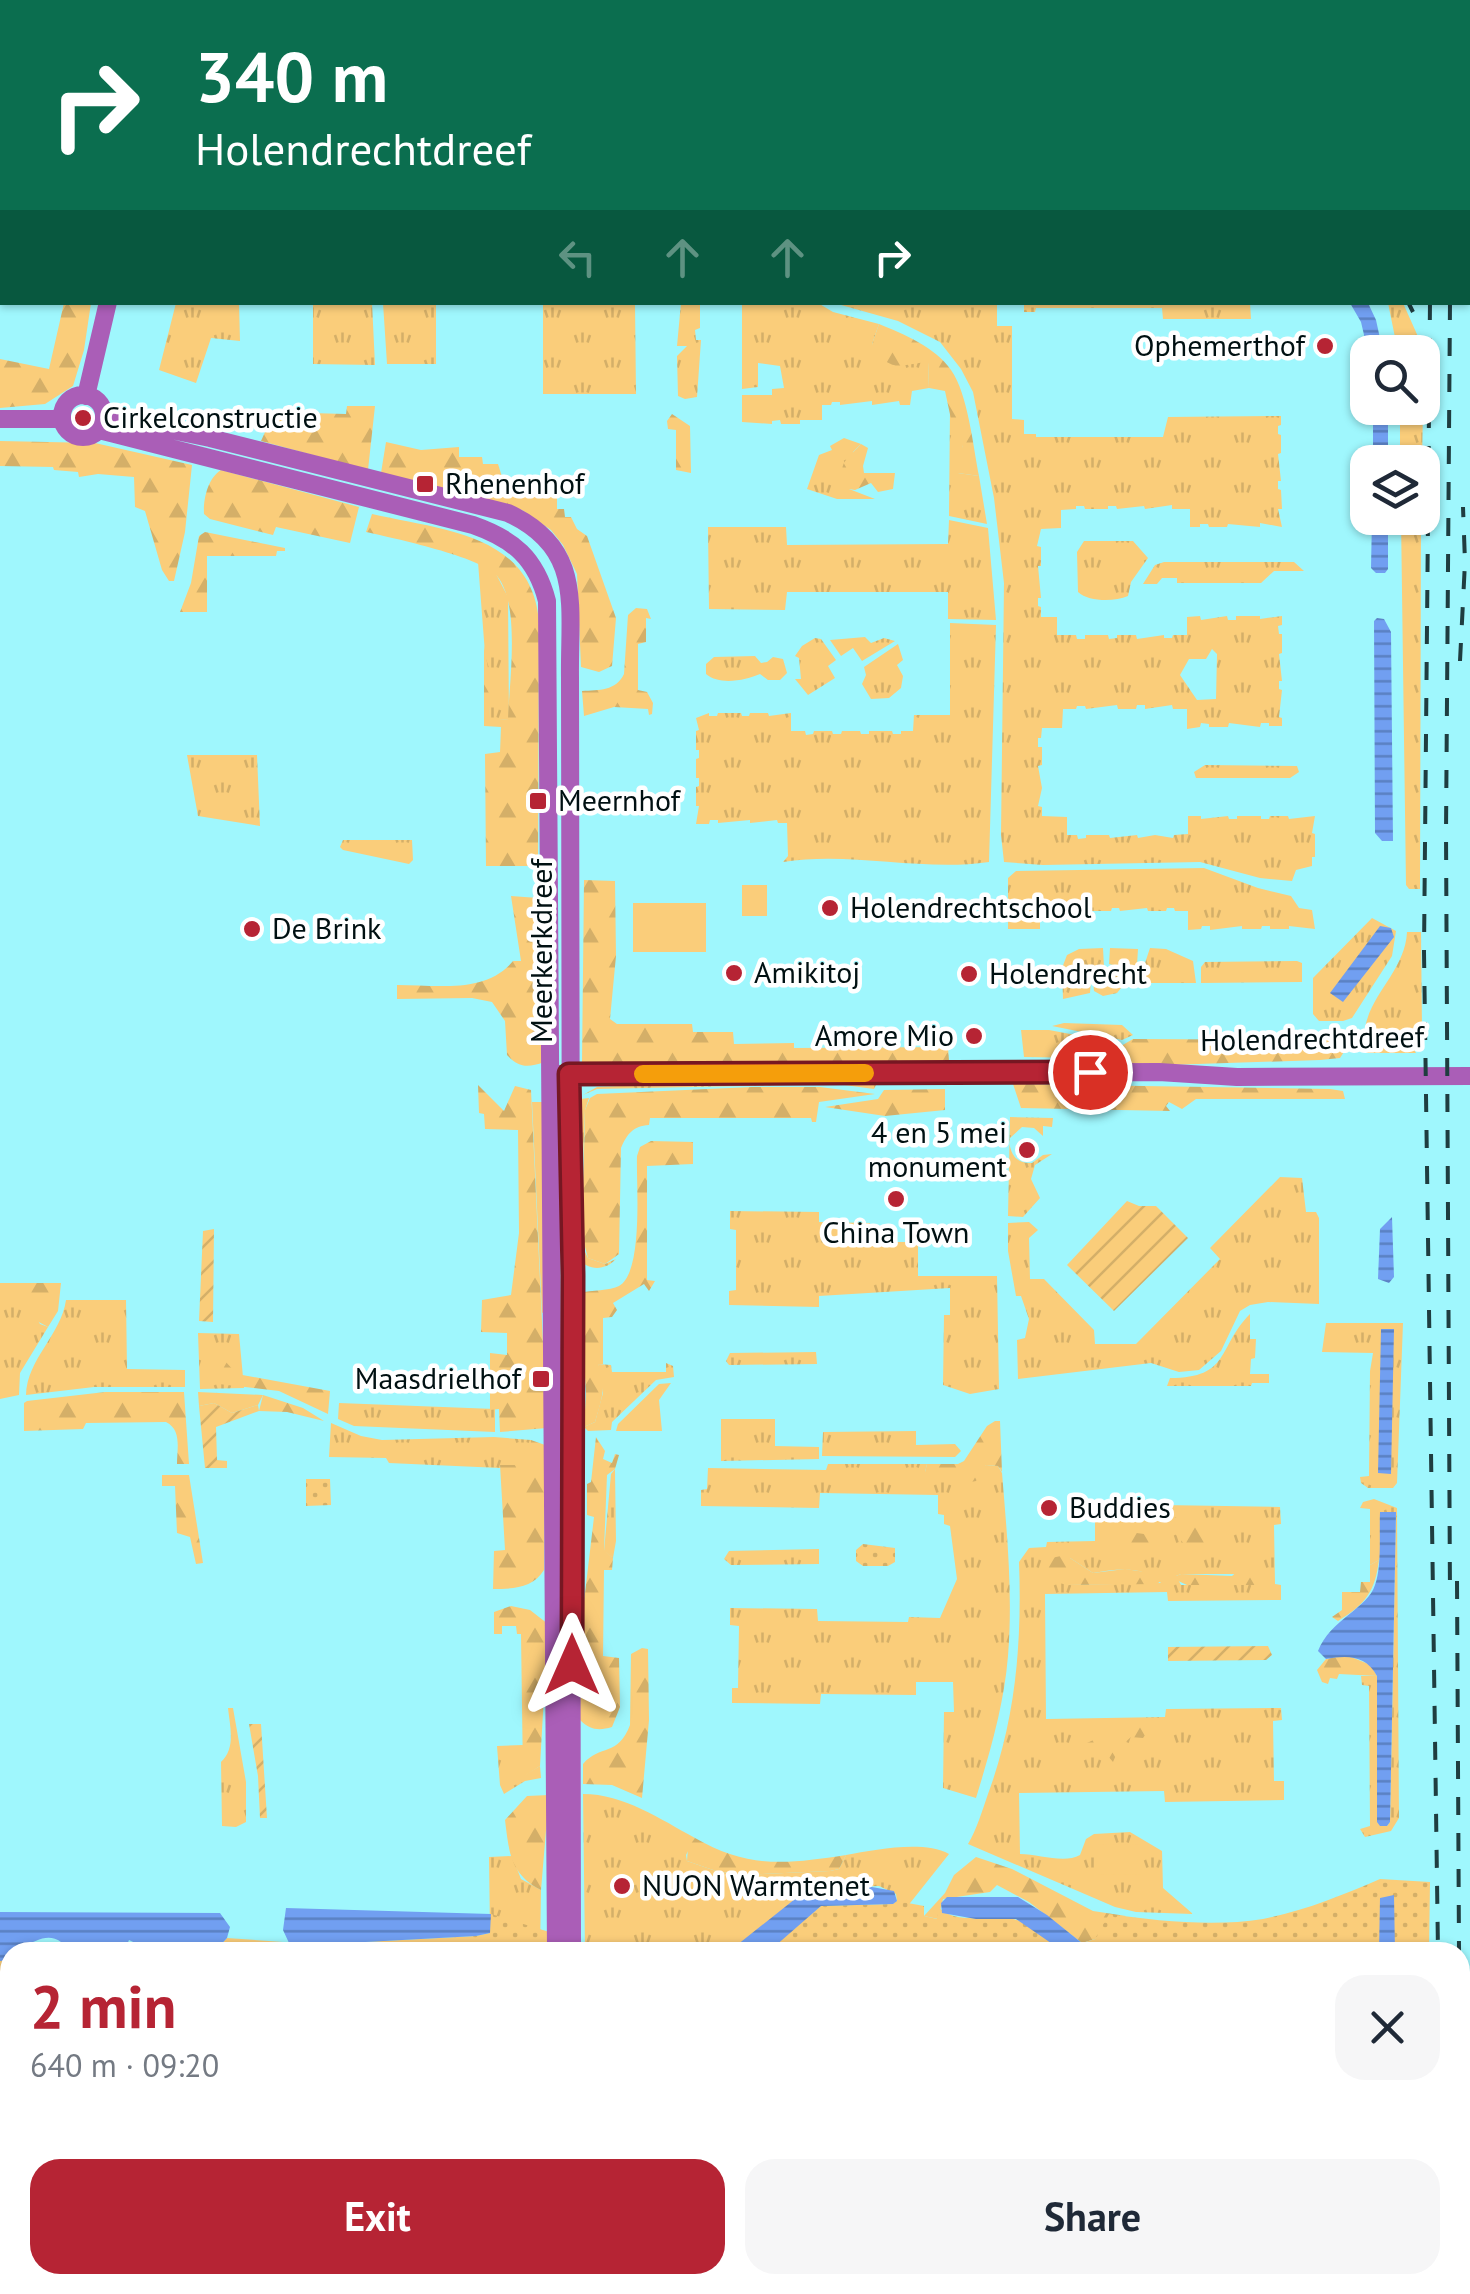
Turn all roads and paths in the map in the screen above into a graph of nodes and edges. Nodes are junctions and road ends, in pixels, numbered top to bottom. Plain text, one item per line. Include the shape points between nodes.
1 (107, 305) edge
2 (86, 396) junction
3 (0, 419) edge
4 (62, 419) junction
5 (101, 423) junction
6 (1468, 1070) edge
7 (560, 1074) junction
8 (556, 1942) edge
9 (572, 1942) edge

1 - 2 main road
2 - 4 main road via 66,404
2 - 5 main road via 99,402
3 - 4 main road
4 - 5 main road via 85,437
5 - 7 main road, Meerkerkdreef via 500,534 532,563 547,601
5 - 7 main road, Meerkerkdreef via 210,438 476,504 534,525 553,544 569,587
6 - 7 main road, Holendrechtdreef via 1263,1064 1159,1072
7 - 8 main road, Meerkerkdreef via 551,1591
7 - 9 main road, Meerkerkdreef via 573,1275

